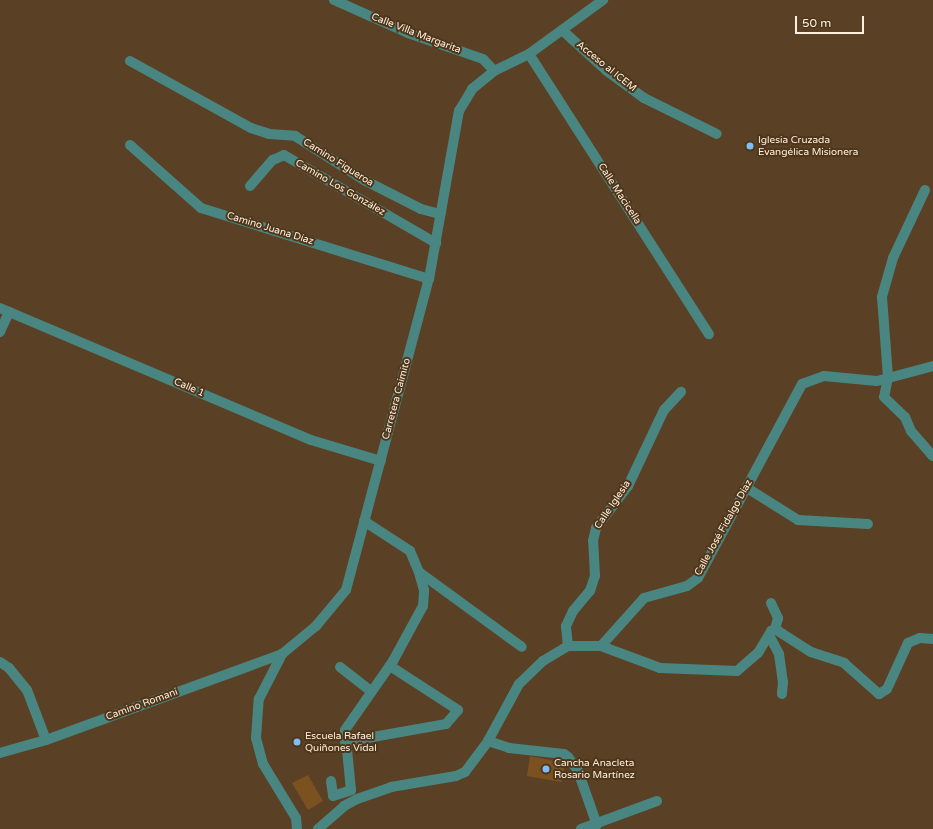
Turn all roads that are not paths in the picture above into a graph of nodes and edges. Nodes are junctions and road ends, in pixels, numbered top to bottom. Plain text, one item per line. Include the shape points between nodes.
1 (334, 0) edge
2 (603, 0) edge
3 (562, 30) junction
4 (529, 54) junction
5 (130, 61) dead end
6 (494, 71) junction
7 (717, 134) dead end
8 (130, 145) dead end
9 (250, 186) dead end
10 (924, 190) dead end
11 (440, 214) junction
12 (436, 243) junction
13 (429, 279) junction
14 (4, 310) edge
15 (0, 332) edge
16 (709, 334) dead end
17 (933, 366) edge
18 (888, 377) junction
19 (681, 392) dead end
20 (933, 456) edge
21 (380, 461) junction
22 (747, 488) junction
23 (364, 521) junction
24 (868, 524) dead end
25 (419, 572) junction
26 (771, 603) dead end
27 (772, 632) junction
28 (933, 639) edge
29 (568, 646) junction
30 (601, 646) junction
31 (522, 647) dead end
32 (282, 654) junction
33 (0, 662) edge
34 (390, 666) junction
35 (340, 667) dead end
36 (371, 692) junction
37 (782, 694) dead end
38 (46, 740) junction
39 (488, 740) junction
40 (345, 742) junction
41 (0, 753) edge
42 (331, 782) dead end
43 (657, 801) dead end
44 (597, 825) junction
45 (296, 829) edge
46 (318, 829) edge
47 (581, 829) edge

1 - 6 street, Calle Villa Margarita via 408,33 482,59
2 - 3 street, Carretera Caimito
3 - 4 street, Carretera Caimito
3 - 7 street, Acceso al ICEM via 607,71 644,98
4 - 6 street, Carretera Caimito
4 - 16 street, Calle Macicella
5 - 11 street, Camino Figueroa via 251,128 269,134 295,136 364,180 421,209
6 - 11 street, Carretera Caimito via 472,89 459,111
8 - 13 street, Camino Juana Díaz via 202,208
9 - 12 street, Camino Los González via 273,160 284,155
10 - 18 street via 893,258 882,297
11 - 12 street, Carretera Caimito
12 - 13 street, Carretera Caimito
13 - 21 street, Carretera Caimito
14 - 15 street
14 - 21 street, Calle 1 via 311,440
17 - 18 street, Calle José Fidalgo Díaz
18 - 20 street via 884,397 905,417 911,431
18 - 22 street, Calle José Fidalgo Díaz via 877,381 824,376 802,384 760,459
19 - 29 street, Calle Iglesia via 664,410 628,486 596,528 593,541 595,576 590,591 573,611 566,626
21 - 23 street, Carretera Caimito
22 - 24 street via 798,520
22 - 30 street, Calle José Fidalgo Díaz via 698,578 687,586 644,598
23 - 25 street via 410,550
23 - 32 street, Carretera Caimito via 346,590 316,626
25 - 31 street
25 - 34 street via 424,590 423,606
26 - 27 street via 778,618
27 - 28 street via 811,652 844,663 879,694 887,689 908,643 920,638
27 - 30 street via 758,653 737,671 660,668
27 - 37 street via 779,654
29 - 30 street
29 - 39 street via 543,661 519,684
32 - 38 street, Camino Romani
32 - 45 street, Carretera Caimito via 259,699 256,738 263,764 296,818
33 - 38 street via 9,668 28,690
34 - 36 street
34 - 40 street via 458,710 446,724
35 - 36 street
36 - 40 street via 345,730
38 - 41 street, Camino Romani
39 - 44 street via 509,748 564,754 568,757 578,771
39 - 46 street via 464,772 456,776 391,787 357,799 344,806
40 - 42 street via 351,790 333,796
43 - 44 street
44 - 47 street

